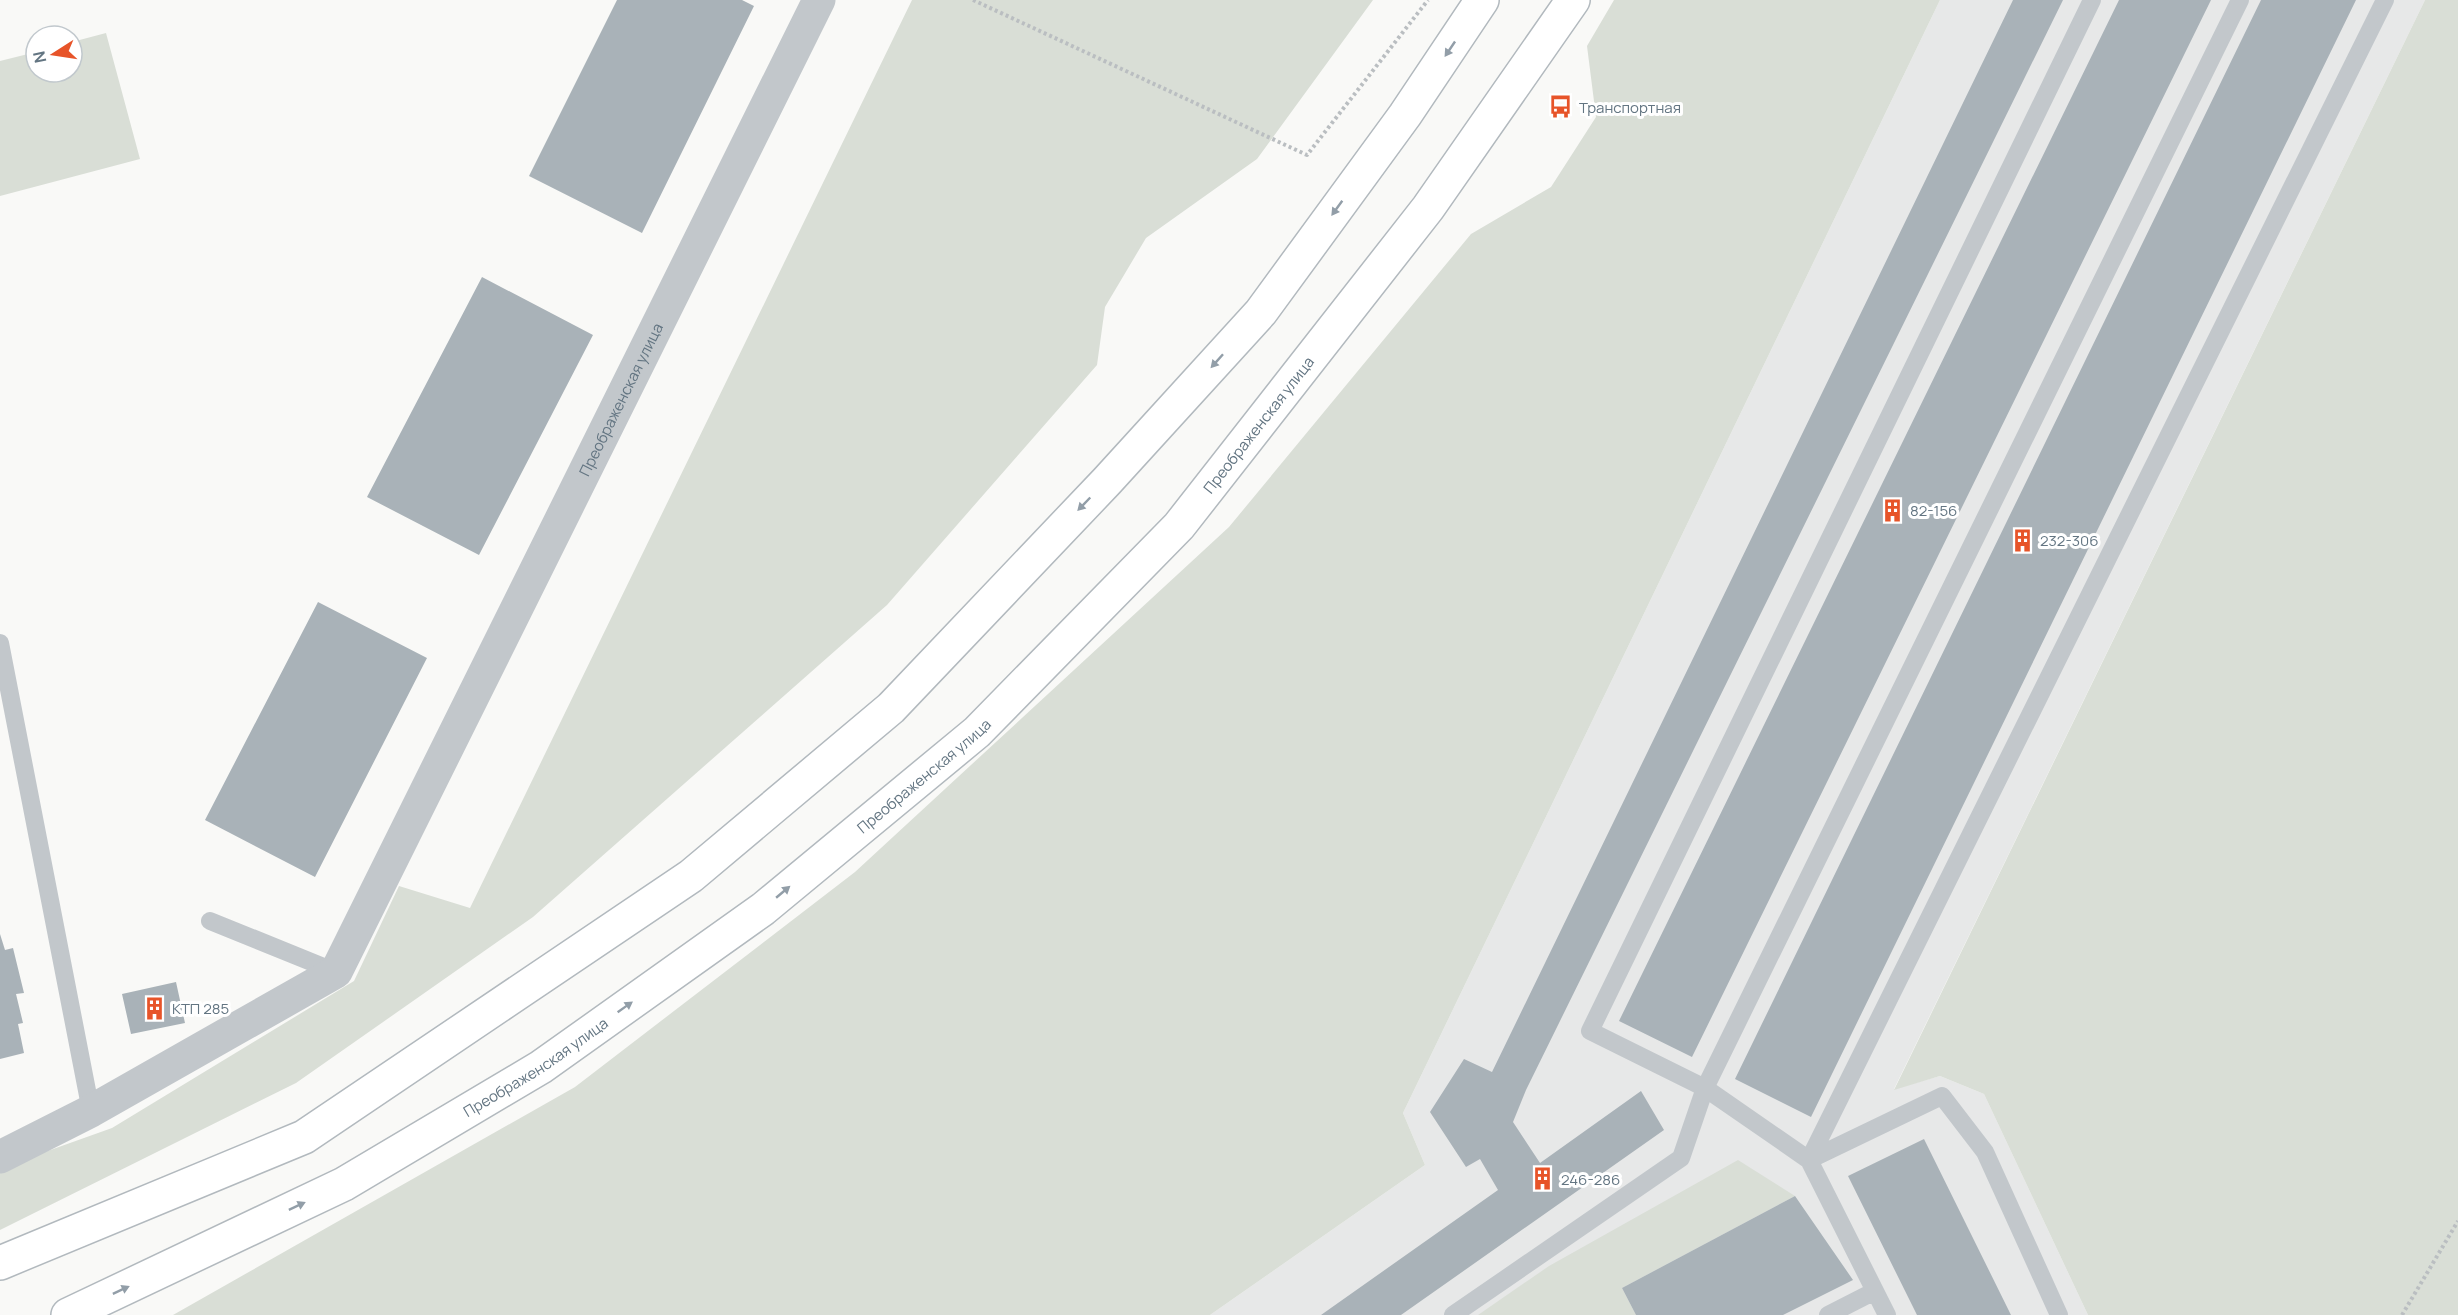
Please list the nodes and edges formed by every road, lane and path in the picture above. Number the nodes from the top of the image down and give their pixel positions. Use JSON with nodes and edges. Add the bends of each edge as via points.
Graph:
{"nodes":[{"id":1,"x":819,"y":0,"type":"edge"},
{"id":2,"x":973,"y":0,"type":"edge"},
{"id":3,"x":1428,"y":0,"type":"edge"},
{"id":4,"x":1482,"y":0,"type":"edge"},
{"id":5,"x":1573,"y":0,"type":"edge"},
{"id":6,"x":2092,"y":0,"type":"edge"},
{"id":7,"x":2240,"y":0,"type":"edge"},
{"id":8,"x":2385,"y":0,"type":"edge"},
{"id":9,"x":0,"y":643,"type":"edge"},
{"id":10,"x":210,"y":921,"type":"dead end"},
{"id":11,"x":336,"y":972,"type":"junction"},
{"id":12,"x":1705,"y":1088,"type":"junction"},
{"id":13,"x":91,"y":1111,"type":"junction"},
{"id":14,"x":0,"y":1156,"type":"edge"},
{"id":15,"x":1809,"y":1160,"type":"junction"},
{"id":16,"x":2458,"y":1221,"type":"edge"},
{"id":17,"x":0,"y":1263,"type":"edge"},
{"id":18,"x":1875,"y":1291,"type":"junction"},
{"id":19,"x":68,"y":1315,"type":"edge"},
{"id":20,"x":1453,"y":1315,"type":"edge"},
{"id":21,"x":1828,"y":1315,"type":"edge"},
{"id":22,"x":1887,"y":1315,"type":"edge"},
{"id":23,"x":2059,"y":1315,"type":"edge"},
{"id":24,"x":2402,"y":1315,"type":"edge"}],
"edges":[{"from":1,"to":11,"type":"street","name":"Преображенская улица"},
{"from":2,"to":3,"type":"path","via":[[1307,155]]},
{"from":4,"to":17,"type":"main road","one_way":true,"via":[[1405,115],[1262,312],[891,708],[691,876],[304,1137]]},
{"from":19,"to":5,"type":"main road","name":"Преображенская улица","one_way":true,"via":[[344,1184],[541,1067],[763,909],[977,732],[1179,526],[1428,208]]},
{"from":6,"to":12,"type":"lane","via":[[1590,1031]]},
{"from":7,"to":12,"type":"lane"},
{"from":8,"to":15,"type":"lane"},
{"from":9,"to":13,"type":"lane"},
{"from":10,"to":11,"type":"lane"},
{"from":11,"to":13,"type":"street"},
{"from":12,"to":15,"type":"lane"},
{"from":12,"to":20,"type":"lane","via":[[1681,1158]]},
{"from":13,"to":14,"type":"street"},
{"from":15,"to":18,"type":"lane"},
{"from":15,"to":23,"type":"lane","via":[[1942,1096],[1985,1152]]},
{"from":16,"to":24,"type":"path"},
{"from":18,"to":21,"type":"lane"},
{"from":18,"to":22,"type":"lane"}]}
